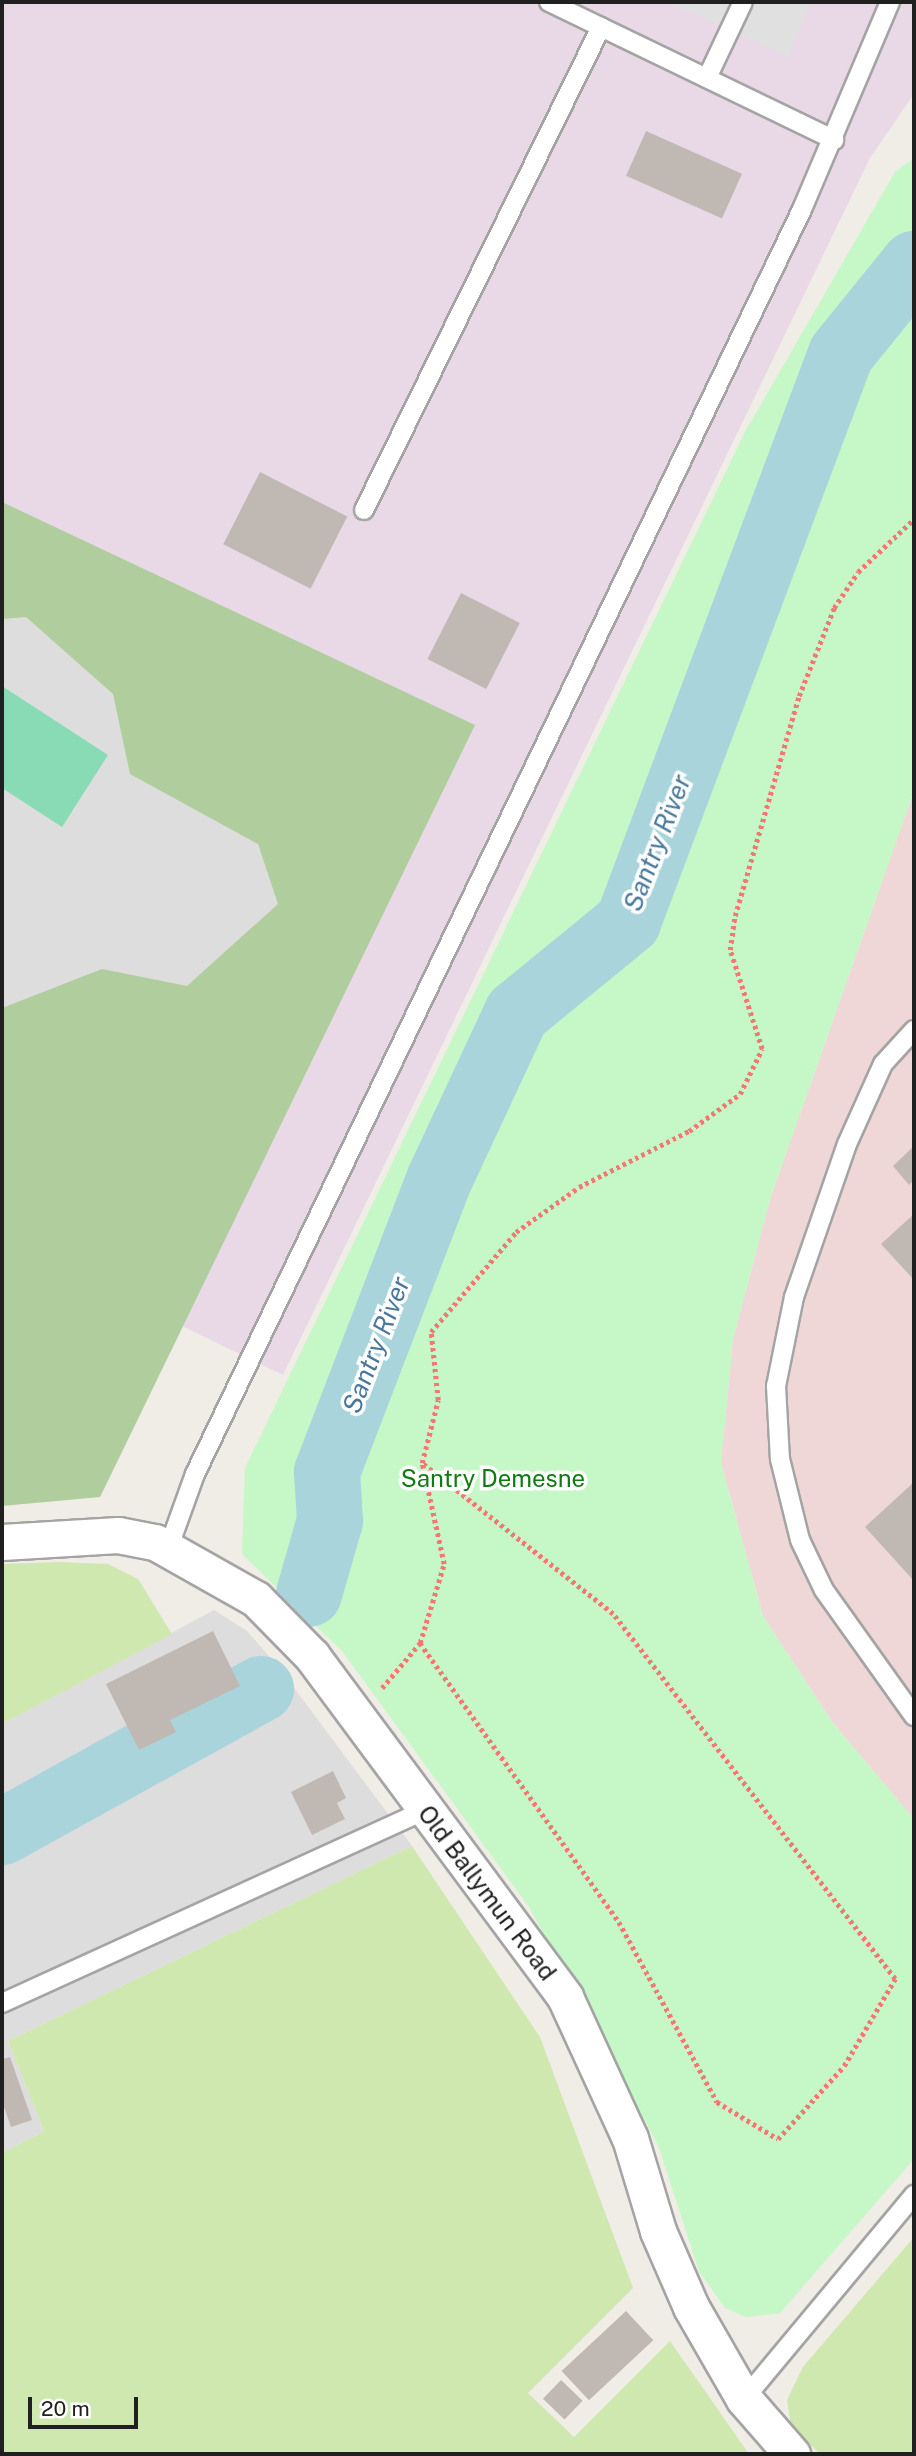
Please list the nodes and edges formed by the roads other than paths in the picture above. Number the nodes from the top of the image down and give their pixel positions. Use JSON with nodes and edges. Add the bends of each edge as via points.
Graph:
{"nodes":[{"id":1,"x":549,"y":2,"type":"edge"},
{"id":2,"x":743,"y":2,"type":"edge"},
{"id":3,"x":890,"y":2,"type":"edge"},
{"id":4,"x":601,"y":27,"type":"junction"},
{"id":5,"x":707,"y":78,"type":"junction"},
{"id":6,"x":834,"y":140,"type":"junction"},
{"id":7,"x":364,"y":510,"type":"dead end"},
{"id":8,"x":914,"y":1030,"type":"edge"},
{"id":9,"x":2,"y":1542,"type":"edge"},
{"id":10,"x":169,"y":1549,"type":"junction"},
{"id":11,"x":914,"y":1716,"type":"edge"},
{"id":12,"x":426,"y":1810,"type":"junction"},
{"id":13,"x":2,"y":2003,"type":"edge"},
{"id":14,"x":914,"y":2195,"type":"edge"},
{"id":15,"x":744,"y":2399,"type":"junction"},
{"id":16,"x":792,"y":2454,"type":"edge"}],
"edges":[{"from":1,"to":4,"type":"lane"},
{"from":2,"to":5,"type":"lane"},
{"from":3,"to":6,"type":"lane"},
{"from":4,"to":5,"type":"lane"},
{"from":4,"to":7,"type":"lane"},
{"from":5,"to":6,"type":"lane"},
{"from":6,"to":10,"type":"lane","via":[[195,1474]]},
{"from":8,"to":11,"type":"lane","via":[[883,1064],[847,1144],[794,1297],[776,1386],[780,1459],[800,1540],[824,1590]]},
{"from":9,"to":10,"type":"street","name":"Old Ballymun Road","via":[[118,1535]]},
{"from":10,"to":12,"type":"street","name":"Old Ballymun Road","via":[[273,1614],[312,1656]]},
{"from":12,"to":13,"type":"lane"},
{"from":12,"to":15,"type":"street","name":"Old Ballymun Road","via":[[565,1997],[587,2037],[630,2138],[658,2231]]},
{"from":14,"to":15,"type":"lane"},
{"from":15,"to":16,"type":"street","name":"Old Ballymun Road"}]}
